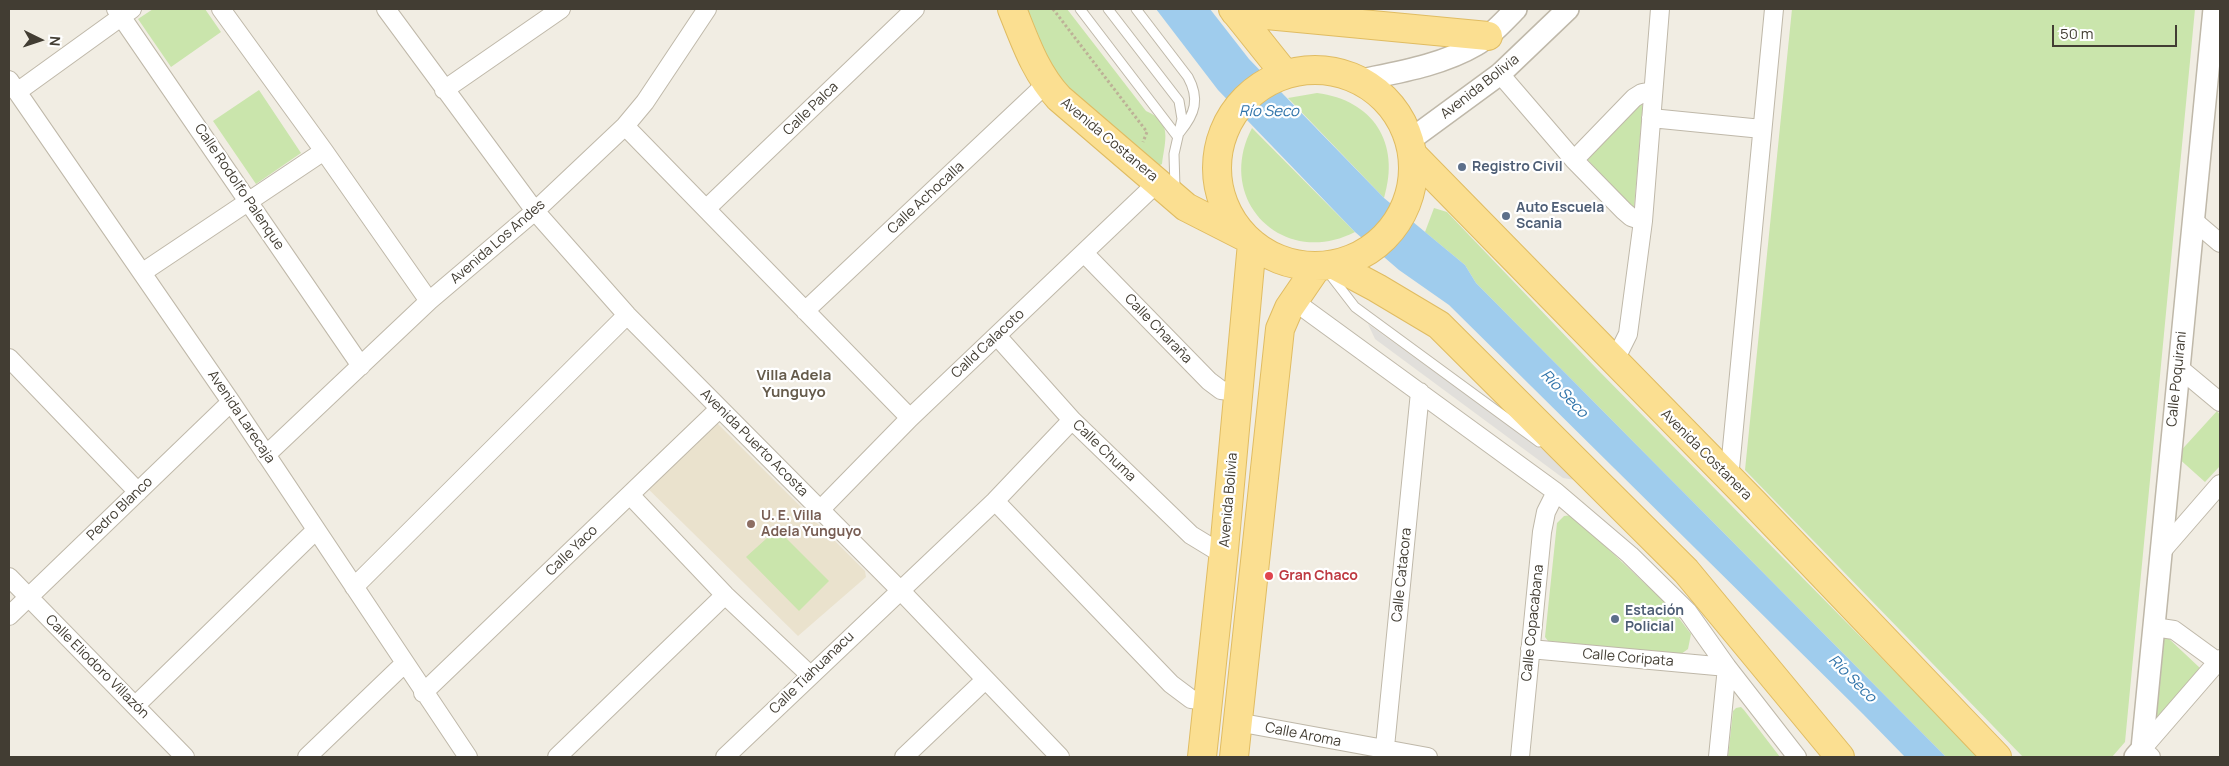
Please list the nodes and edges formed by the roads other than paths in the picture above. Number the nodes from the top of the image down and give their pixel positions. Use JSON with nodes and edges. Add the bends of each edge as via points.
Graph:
{"nodes":[{"id":1,"x":221,"y":9,"type":"edge"},
{"id":2,"x":386,"y":9,"type":"edge"},
{"id":3,"x":561,"y":9,"type":"edge"},
{"id":4,"x":707,"y":9,"type":"edge"},
{"id":5,"x":915,"y":9,"type":"edge"},
{"id":6,"x":1012,"y":9,"type":"edge"},
{"id":7,"x":1080,"y":9,"type":"edge"},
{"id":8,"x":1108,"y":9,"type":"edge"},
{"id":9,"x":1136,"y":9,"type":"edge"},
{"id":10,"x":1516,"y":9,"type":"edge"},
{"id":11,"x":1568,"y":9,"type":"edge"},
{"id":12,"x":1660,"y":9,"type":"edge"},
{"id":13,"x":1774,"y":9,"type":"edge"},
{"id":14,"x":2214,"y":9,"type":"edge"},
{"id":15,"x":1234,"y":10,"type":"edge"},
{"id":16,"x":123,"y":11,"type":"edge"},
{"id":17,"x":1488,"y":36,"type":"junction"},
{"id":18,"x":2214,"y":66,"type":"edge"},
{"id":19,"x":1500,"y":74,"type":"junction"},
{"id":20,"x":1277,"y":77,"type":"junction"},
{"id":21,"x":1361,"y":80,"type":"junction"},
{"id":22,"x":1046,"y":84,"type":"junction"},
{"id":23,"x":13,"y":86,"type":"edge"},
{"id":24,"x":444,"y":90,"type":"junction"},
{"id":25,"x":1652,"y":91,"type":"junction"},
{"id":26,"x":1651,"y":118,"type":"junction"},
{"id":27,"x":625,"y":126,"type":"junction"},
{"id":28,"x":1762,"y":129,"type":"junction"},
{"id":29,"x":1177,"y":136,"type":"junction"},
{"id":30,"x":324,"y":151,"type":"junction"},
{"id":31,"x":1412,"y":156,"type":"junction"},
{"id":32,"x":1574,"y":160,"type":"junction"},
{"id":33,"x":1167,"y":190,"type":"junction"},
{"id":34,"x":248,"y":201,"type":"junction"},
{"id":35,"x":706,"y":208,"type":"junction"},
{"id":36,"x":535,"y":211,"type":"junction"},
{"id":37,"x":2193,"y":220,"type":"junction"},
{"id":38,"x":1643,"y":221,"type":"junction"},
{"id":39,"x":1248,"y":240,"type":"junction"},
{"id":40,"x":2220,"y":243,"type":"edge"},
{"id":41,"x":1084,"y":253,"type":"junction"},
{"id":42,"x":1331,"y":265,"type":"junction"},
{"id":43,"x":142,"y":272,"type":"junction"},
{"id":44,"x":429,"y":301,"type":"junction"},
{"id":45,"x":1294,"y":301,"type":"junction"},
{"id":46,"x":806,"y":311,"type":"junction"},
{"id":47,"x":627,"y":315,"type":"junction"},
{"id":48,"x":997,"y":336,"type":"junction"},
{"id":49,"x":9,"y":358,"type":"edge"},
{"id":50,"x":1614,"y":362,"type":"junction"},
{"id":51,"x":361,"y":366,"type":"junction"},
{"id":52,"x":2178,"y":368,"type":"junction"},
{"id":53,"x":1238,"y":392,"type":"junction"},
{"id":54,"x":1420,"y":392,"type":"junction"},
{"id":55,"x":231,"y":402,"type":"junction"},
{"id":56,"x":2220,"y":402,"type":"edge"},
{"id":57,"x":719,"y":408,"type":"junction"},
{"id":58,"x":910,"y":418,"type":"junction"},
{"id":59,"x":1072,"y":420,"type":"junction"},
{"id":60,"x":266,"y":455,"type":"junction"},
{"id":61,"x":1729,"y":479,"type":"junction"},
{"id":62,"x":2220,"y":484,"type":"edge"},
{"id":63,"x":138,"y":492,"type":"junction"},
{"id":64,"x":1556,"y":492,"type":"junction"},
{"id":65,"x":630,"y":495,"type":"junction"},
{"id":66,"x":995,"y":501,"type":"junction"},
{"id":67,"x":820,"y":510,"type":"junction"},
{"id":68,"x":315,"y":531,"type":"junction"},
{"id":69,"x":1224,"y":550,"type":"junction"},
{"id":70,"x":2161,"y":552,"type":"junction"},
{"id":71,"x":9,"y":578,"type":"edge"},
{"id":72,"x":354,"y":586,"type":"junction"},
{"id":73,"x":900,"y":590,"type":"junction"},
{"id":74,"x":725,"y":595,"type":"junction"},
{"id":75,"x":28,"y":597,"type":"junction"},
{"id":76,"x":9,"y":616,"type":"edge"},
{"id":77,"x":2154,"y":627,"type":"junction"},
{"id":78,"x":1530,"y":649,"type":"junction"},
{"id":79,"x":2219,"y":660,"type":"edge"},
{"id":80,"x":406,"y":664,"type":"junction"},
{"id":81,"x":1727,"y":667,"type":"junction"},
{"id":82,"x":810,"y":675,"type":"junction"},
{"id":83,"x":985,"y":680,"type":"junction"},
{"id":84,"x":423,"y":693,"type":"junction"},
{"id":85,"x":1208,"y":701,"type":"junction"},
{"id":86,"x":136,"y":705,"type":"junction"},
{"id":87,"x":1237,"y":722,"type":"junction"},
{"id":88,"x":1384,"y":754,"type":"edge"},
{"id":89,"x":2143,"y":755,"type":"edge"},
{"id":90,"x":185,"y":757,"type":"edge"},
{"id":91,"x":307,"y":757,"type":"edge"},
{"id":92,"x":468,"y":757,"type":"edge"},
{"id":93,"x":557,"y":757,"type":"edge"},
{"id":94,"x":725,"y":757,"type":"edge"},
{"id":95,"x":904,"y":757,"type":"edge"},
{"id":96,"x":1060,"y":757,"type":"edge"},
{"id":97,"x":1202,"y":757,"type":"edge"},
{"id":98,"x":1234,"y":757,"type":"edge"},
{"id":99,"x":1428,"y":757,"type":"edge"},
{"id":100,"x":1520,"y":757,"type":"edge"},
{"id":101,"x":1718,"y":757,"type":"edge"},
{"id":102,"x":1797,"y":757,"type":"edge"},
{"id":103,"x":1840,"y":757,"type":"edge"},
{"id":104,"x":1998,"y":757,"type":"edge"}],
"edges":[{"from":1,"to":30,"type":"street"},
{"from":2,"to":24,"type":"street","name":"Avenida Puerto Acosta"},
{"from":3,"to":24,"type":"street"},
{"from":4,"to":27,"type":"street","name":"Avenida Los Andes","via":[[645,102]]},
{"from":5,"to":35,"type":"street","name":"Calle Palca"},
{"from":6,"to":22,"type":"main road","name":"Avenida Costanera","via":[[1036,69]]},
{"from":7,"to":29,"type":"lane"},
{"from":8,"to":29,"type":"lane","via":[[1179,102],[1182,119]]},
{"from":9,"to":29,"type":"lane","via":[[1193,86],[1195,110]]},
{"from":10,"to":17,"type":"street"},
{"from":11,"to":19,"type":"street","name":"Avenida Bolivia"},
{"from":12,"to":25,"type":"street"},
{"from":13,"to":28,"type":"street"},
{"from":14,"to":18,"type":"street","name":"Calle Poquirani"},
{"from":15,"to":17,"type":"main road"},
{"from":15,"to":20,"type":"main road"},
{"from":16,"to":23,"type":"street"},
{"from":16,"to":34,"type":"street","name":"Calle Rodolfo Palenque"},
{"from":17,"to":21,"type":"street","via":[[1452,57]]},
{"from":18,"to":37,"type":"street","name":"Calle Poquirani"},
{"from":19,"to":31,"type":"street","name":"Avenida Bolivia"},
{"from":19,"to":32,"type":"street"},
{"from":20,"to":21,"type":"main road","name":"Avenida Costanera","via":[[1316,69],[1347,74]]},
{"from":20,"to":39,"type":"main road","via":[[1243,100],[1225,128],[1217,160],[1217,176],[1226,208]]},
{"from":21,"to":31,"type":"main road","name":"Avenida Costanera","via":[[1386,99],[1400,118]]},
{"from":22,"to":33,"type":"main road","name":"Avenida Costanera"},
{"from":22,"to":46,"type":"street","name":"Calle Achocalla"},
{"from":23,"to":43,"type":"street","name":"Avenida Larecaja"},
{"from":24,"to":36,"type":"street","name":"Avenida Puerto Acosta"},
{"from":25,"to":26,"type":"street"},
{"from":25,"to":32,"type":"street","via":[[1634,98]]},
{"from":26,"to":28,"type":"street"},
{"from":26,"to":38,"type":"street"},
{"from":27,"to":35,"type":"street"},
{"from":27,"to":36,"type":"street","name":"Avenida Los Andes"},
{"from":28,"to":61,"type":"street"},
{"from":29,"to":33,"type":"lane"},
{"from":30,"to":34,"type":"street"},
{"from":30,"to":44,"type":"street"},
{"from":31,"to":42,"type":"main road","via":[[1412,188],[1399,219],[1378,244]]},
{"from":31,"to":50,"type":"main road","name":"Avenida Costanera"},
{"from":32,"to":38,"type":"street","via":[[1624,211]]},
{"from":33,"to":39,"type":"main road","name":"Avenida Costanera","via":[[1186,207]]},
{"from":33,"to":41,"type":"street","name":"Calld Calacoto"},
{"from":34,"to":43,"type":"street"},
{"from":34,"to":51,"type":"street","name":"Calle Rodolfo Palenque"},
{"from":35,"to":46,"type":"street"},
{"from":36,"to":44,"type":"street","name":"Avenida Los Andes"},
{"from":36,"to":47,"type":"street","name":"Avenida Puerto Acosta"},
{"from":37,"to":40,"type":"street"},
{"from":37,"to":52,"type":"street","name":"Calle Poquirani"},
{"from":38,"to":50,"type":"street","via":[[1628,334]]},
{"from":39,"to":42,"type":"main road","name":"Avenida Costanera","via":[[1270,256],[1285,262]]},
{"from":39,"to":53,"type":"main road","name":"Avenida Bolivia"},
{"from":41,"to":48,"type":"street","name":"Calld Calacoto"},
{"from":41,"to":53,"type":"street","name":"Calle Charaña","via":[[1209,381],[1221,390]]},
{"from":42,"to":45,"type":"main road"},
{"from":42,"to":103,"type":"main road","via":[[1378,288],[1439,325],[1686,571]]},
{"from":43,"to":55,"type":"street","name":"Avenida Larecaja"},
{"from":44,"to":51,"type":"street","name":"Avenida Los Andes"},
{"from":45,"to":54,"type":"street"},
{"from":45,"to":87,"type":"main road","via":[[1282,321],[1277,346]]},
{"from":46,"to":58,"type":"street"},
{"from":47,"to":57,"type":"street","name":"Avenida Puerto Acosta"},
{"from":47,"to":72,"type":"street"},
{"from":48,"to":58,"type":"street","name":"Calld Calacoto"},
{"from":48,"to":59,"type":"street","name":"Calle Chuma"},
{"from":49,"to":63,"type":"street"},
{"from":50,"to":61,"type":"main road","name":"Avenida Costanera"},
{"from":51,"to":60,"type":"street","name":"Avenida Los Andes"},
{"from":52,"to":56,"type":"street"},
{"from":52,"to":70,"type":"street","name":"Calle Poquirani"},
{"from":53,"to":69,"type":"main road","name":"Avenida Bolivia"},
{"from":54,"to":64,"type":"street"},
{"from":54,"to":88,"type":"street","name":"Calle Catacora"},
{"from":55,"to":60,"type":"street","name":"Avenida Larecaja"},
{"from":55,"to":63,"type":"street","name":"Pedro Blanco"},
{"from":57,"to":65,"type":"street","name":"Calle Yaco"},
{"from":57,"to":67,"type":"street","name":"Avenida Puerto Acosta"},
{"from":58,"to":67,"type":"street","name":"Calld Calacoto"},
{"from":59,"to":66,"type":"street","name":"Calle Tiahuanacu"},
{"from":59,"to":69,"type":"street","name":"Calle Chuma","via":[[1191,535],[1214,549]]},
{"from":60,"to":68,"type":"street","name":"Avenida Larecaja"},
{"from":61,"to":104,"type":"main road","name":"Avenida Costanera"},
{"from":62,"to":70,"type":"street"},
{"from":63,"to":75,"type":"street","name":"Pedro Blanco"},
{"from":64,"to":78,"type":"street","name":"Calle Copacabana","via":[[1546,512],[1542,532]]},
{"from":64,"to":81,"type":"street","via":[[1630,555],[1688,612]]},
{"from":65,"to":74,"type":"street"},
{"from":65,"to":84,"type":"street","name":"Calle Yaco"},
{"from":66,"to":73,"type":"street","name":"Calle Tiahuanacu"},
{"from":66,"to":85,"type":"street","via":[[1171,684],[1191,699]]},
{"from":67,"to":73,"type":"street","name":"Avenida Puerto Acosta"},
{"from":68,"to":72,"type":"street","name":"Avenida Larecaja"},
{"from":68,"to":86,"type":"street"},
{"from":69,"to":85,"type":"main road","name":"Avenida Bolivia"},
{"from":70,"to":77,"type":"street","name":"Calle Poquirani"},
{"from":71,"to":75,"type":"street","name":"Calle Eliodoro Villazón"},
{"from":72,"to":80,"type":"street","name":"Avenida Larecaja"},
{"from":73,"to":82,"type":"street","name":"Calle Tiahuanacu"},
{"from":73,"to":83,"type":"street","name":"Avenida Puerto Acosta"},
{"from":74,"to":82,"type":"street"},
{"from":74,"to":93,"type":"street"},
{"from":75,"to":76,"type":"street","name":"Pedro Blanco"},
{"from":75,"to":86,"type":"street","name":"Calle Eliodoro Villazón"},
{"from":77,"to":79,"type":"street","via":[[2174,630]]},
{"from":77,"to":89,"type":"street","name":"Calle Poquirani"},
{"from":78,"to":81,"type":"street","name":"Calle Coripata"},
{"from":78,"to":100,"type":"street","name":"Calle Copacabana"},
{"from":79,"to":89,"type":"street"},
{"from":80,"to":84,"type":"street","name":"Avenida Larecaja"},
{"from":80,"to":91,"type":"street"},
{"from":81,"to":101,"type":"street"},
{"from":81,"to":102,"type":"street"},
{"from":82,"to":94,"type":"street","name":"Calle Tiahuanacu"},
{"from":83,"to":95,"type":"street"},
{"from":83,"to":96,"type":"street","name":"Avenida Puerto Acosta"},
{"from":84,"to":92,"type":"street","name":"Avenida Larecaja"},
{"from":85,"to":97,"type":"main road","name":"Avenida Bolivia"},
{"from":86,"to":90,"type":"street","name":"Calle Eliodoro Villazón"},
{"from":87,"to":88,"type":"street","name":"Calle Aroma"},
{"from":87,"to":98,"type":"main road"},
{"from":88,"to":99,"type":"street","name":"Calle Aroma"}]}
